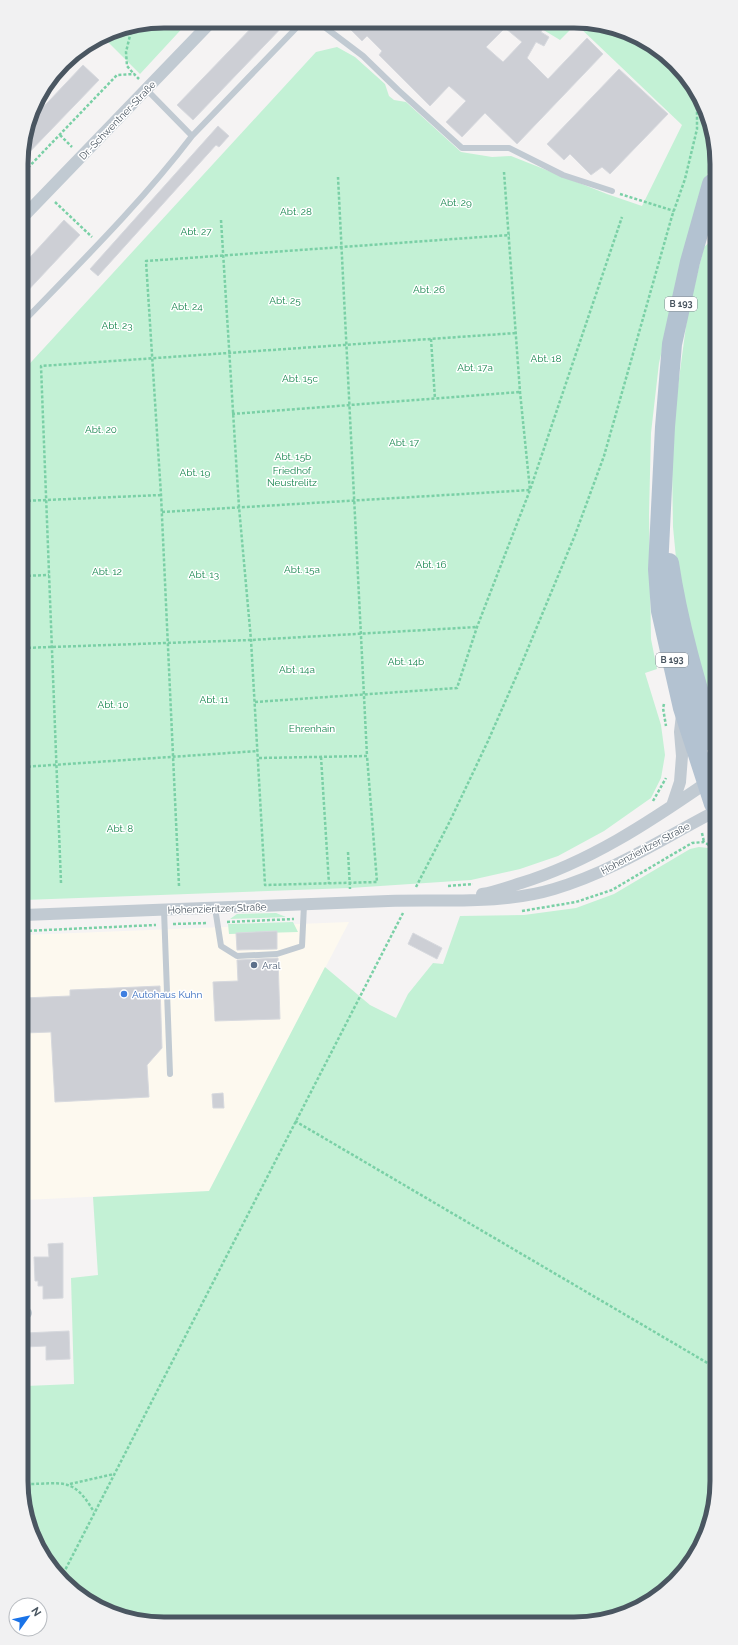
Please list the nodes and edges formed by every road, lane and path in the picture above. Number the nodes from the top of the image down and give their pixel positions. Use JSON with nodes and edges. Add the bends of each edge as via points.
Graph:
{"nodes":[{"id":1,"x":205,"y":28,"type":"edge"},
{"id":2,"x":296,"y":28,"type":"edge"},
{"id":3,"x":326,"y":28,"type":"edge"},
{"id":4,"x":131,"y":33,"type":"edge"},
{"id":5,"x":134,"y":74,"type":"junction"},
{"id":6,"x":140,"y":79,"type":"dead end"},
{"id":7,"x":147,"y":90,"type":"junction"},
{"id":8,"x":697,"y":106,"type":"edge"},
{"id":9,"x":60,"y":135,"type":"junction"},
{"id":10,"x":192,"y":136,"type":"junction"},
{"id":11,"x":82,"y":156,"type":"junction"},
{"id":12,"x":28,"y":168,"type":"edge"},
{"id":13,"x":504,"y":172,"type":"dead end"},
{"id":14,"x":338,"y":177,"type":"dead end"},
{"id":15,"x":612,"y":191,"type":"joint"},
{"id":16,"x":710,"y":191,"type":"edge"},
{"id":17,"x":46,"y":193,"type":"junction"},
{"id":18,"x":28,"y":212,"type":"edge"},
{"id":19,"x":674,"y":212,"type":"junction"},
{"id":20,"x":622,"y":217,"type":"dead end"},
{"id":21,"x":221,"y":220,"type":"dead end"},
{"id":22,"x":510,"y":235,"type":"junction"},
{"id":23,"x":98,"y":243,"type":"junction"},
{"id":24,"x":341,"y":247,"type":"junction"},
{"id":25,"x":223,"y":256,"type":"junction"},
{"id":26,"x":28,"y":317,"type":"edge"},
{"id":27,"x":516,"y":333,"type":"junction"},
{"id":28,"x":431,"y":339,"type":"junction"},
{"id":29,"x":346,"y":345,"type":"junction"},
{"id":30,"x":228,"y":353,"type":"junction"},
{"id":31,"x":152,"y":358,"type":"junction"},
{"id":32,"x":520,"y":392,"type":"junction"},
{"id":33,"x":435,"y":399,"type":"junction"},
{"id":34,"x":349,"y":405,"type":"junction"},
{"id":35,"x":232,"y":414,"type":"junction"},
{"id":36,"x":530,"y":490,"type":"junction"},
{"id":37,"x":161,"y":495,"type":"junction"},
{"id":38,"x":46,"y":500,"type":"junction"},
{"id":39,"x":354,"y":500,"type":"junction"},
{"id":40,"x":28,"y":501,"type":"edge"},
{"id":41,"x":239,"y":507,"type":"junction"},
{"id":42,"x":662,"y":510,"type":"junction"},
{"id":43,"x":162,"y":512,"type":"junction"},
{"id":44,"x":49,"y":575,"type":"junction"},
{"id":45,"x":28,"y":576,"type":"edge"},
{"id":46,"x":477,"y":627,"type":"junction"},
{"id":47,"x":361,"y":634,"type":"junction"},
{"id":48,"x":252,"y":640,"type":"junction"},
{"id":49,"x":168,"y":643,"type":"junction"},
{"id":50,"x":52,"y":647,"type":"junction"},
{"id":51,"x":28,"y":648,"type":"edge"},
{"id":52,"x":364,"y":694,"type":"junction"},
{"id":53,"x":255,"y":702,"type":"junction"},
{"id":54,"x":683,"y":708,"type":"junction"},
{"id":55,"x":710,"y":730,"type":"edge"},
{"id":56,"x":258,"y":751,"type":"junction"},
{"id":57,"x":321,"y":756,"type":"junction"},
{"id":58,"x":367,"y":756,"type":"junction"},
{"id":59,"x":173,"y":757,"type":"junction"},
{"id":60,"x":259,"y":758,"type":"junction"},
{"id":61,"x":56,"y":764,"type":"junction"},
{"id":62,"x":28,"y":766,"type":"edge"},
{"id":63,"x":667,"y":777,"type":"dead end"},
{"id":64,"x":710,"y":781,"type":"edge"},
{"id":65,"x":649,"y":805,"type":"dead end"},
{"id":66,"x":672,"y":806,"type":"junction"},
{"id":67,"x":710,"y":814,"type":"edge"},
{"id":68,"x":348,"y":852,"type":"dead end"},
{"id":69,"x":61,"y":883,"type":"dead end"},
{"id":70,"x":350,"y":883,"type":"junction"},
{"id":71,"x":328,"y":884,"type":"junction"},
{"id":72,"x":475,"y":884,"type":"dead end"},
{"id":73,"x":179,"y":886,"type":"dead end"},
{"id":74,"x":446,"y":886,"type":"dead end"},
{"id":75,"x":408,"y":887,"type":"dead end"},
{"id":76,"x":416,"y":887,"type":"junction"},
{"id":77,"x":424,"y":887,"type":"dead end"},
{"id":78,"x":357,"y":889,"type":"dead end"},
{"id":79,"x":409,"y":900,"type":"junction"},
{"id":80,"x":304,"y":905,"type":"junction"},
{"id":81,"x":214,"y":908,"type":"junction"},
{"id":82,"x":164,"y":910,"type":"junction"},
{"id":83,"x":28,"y":916,"type":"edge"},
{"id":84,"x":170,"y":1074,"type":"dead end"},
{"id":85,"x":295,"y":1121,"type":"junction"},
{"id":86,"x":710,"y":1364,"type":"edge"},
{"id":87,"x":114,"y":1474,"type":"junction"},
{"id":88,"x":28,"y":1484,"type":"edge"},
{"id":89,"x":69,"y":1484,"type":"junction"},
{"id":90,"x":94,"y":1512,"type":"junction"},
{"id":91,"x":64,"y":1573,"type":"edge"}],
"edges":[{"from":1,"to":7,"type":"street","name":"Dr.-Schwentner-Straße"},
{"from":2,"to":10,"type":"lane"},
{"from":3,"to":15,"type":"lane","via":[[363,56],[462,148],[509,148],[562,175]]},
{"from":4,"to":5,"type":"path","via":[[126,52],[127,66]]},
{"from":5,"to":6,"type":"path"},
{"from":5,"to":9,"type":"path","via":[[117,75]]},
{"from":7,"to":10,"type":"lane"},
{"from":7,"to":11,"type":"street","name":"Dr.-Schwentner-Straße"},
{"from":8,"to":19,"type":"path","via":[[697,129]]},
{"from":9,"to":11,"type":"path"},
{"from":9,"to":12,"type":"path"},
{"from":10,"to":23,"type":"lane"},
{"from":11,"to":17,"type":"street","name":"Dr.-Schwentner-Straße"},
{"from":13,"to":22,"type":"path"},
{"from":14,"to":24,"type":"path"},
{"from":15,"to":19,"type":"path"},
{"from":16,"to":42,"type":"main road","number":"B 193","via":[[690,262],[672,344]]},
{"from":17,"to":18,"type":"street","name":"Dr.-Schwentner-Straße"},
{"from":17,"to":23,"type":"path"},
{"from":19,"to":76,"type":"path","via":[[604,456],[575,536],[488,741]]},
{"from":20,"to":36,"type":"path"},
{"from":21,"to":25,"type":"path"},
{"from":22,"to":24,"type":"path"},
{"from":22,"to":27,"type":"path"},
{"from":23,"to":26,"type":"lane"},
{"from":24,"to":25,"type":"path"},
{"from":24,"to":29,"type":"path"},
{"from":25,"to":30,"type":"path"},
{"from":25,"to":31,"type":"path","via":[[146,261]]},
{"from":27,"to":28,"type":"path"},
{"from":27,"to":32,"type":"path"},
{"from":28,"to":29,"type":"path"},
{"from":28,"to":33,"type":"path"},
{"from":29,"to":30,"type":"path"},
{"from":29,"to":34,"type":"path"},
{"from":30,"to":31,"type":"path"},
{"from":30,"to":35,"type":"path"},
{"from":31,"to":37,"type":"path"},
{"from":31,"to":38,"type":"path","via":[[41,366]]},
{"from":32,"to":33,"type":"path"},
{"from":32,"to":36,"type":"path"},
{"from":33,"to":34,"type":"path"},
{"from":34,"to":35,"type":"path"},
{"from":34,"to":39,"type":"path"},
{"from":35,"to":41,"type":"path"},
{"from":36,"to":39,"type":"path"},
{"from":36,"to":46,"type":"path"},
{"from":37,"to":38,"type":"path"},
{"from":37,"to":43,"type":"path"},
{"from":38,"to":40,"type":"path"},
{"from":38,"to":44,"type":"path"},
{"from":39,"to":41,"type":"path"},
{"from":39,"to":47,"type":"path"},
{"from":41,"to":43,"type":"path"},
{"from":41,"to":48,"type":"path"},
{"from":42,"to":54,"type":"main road","number":"B 193","via":[[658,569],[661,611]]},
{"from":42,"to":55,"type":"main road","number":"B 193","via":[[674,593],[692,674]]},
{"from":43,"to":49,"type":"path"},
{"from":44,"to":45,"type":"path"},
{"from":44,"to":50,"type":"path"},
{"from":46,"to":47,"type":"path"},
{"from":46,"to":52,"type":"path","via":[[457,688]]},
{"from":47,"to":48,"type":"path"},
{"from":47,"to":52,"type":"path"},
{"from":48,"to":49,"type":"path"},
{"from":48,"to":53,"type":"path"},
{"from":49,"to":50,"type":"path"},
{"from":49,"to":59,"type":"path"},
{"from":50,"to":51,"type":"path"},
{"from":50,"to":61,"type":"path"},
{"from":52,"to":53,"type":"path"},
{"from":52,"to":58,"type":"path"},
{"from":53,"to":56,"type":"path"},
{"from":54,"to":64,"type":"main road","number":"B 193"},
{"from":54,"to":66,"type":"street","via":[[680,732],[680,782]]},
{"from":56,"to":59,"type":"path"},
{"from":56,"to":60,"type":"path"},
{"from":57,"to":58,"type":"path"},
{"from":57,"to":60,"type":"path"},
{"from":57,"to":71,"type":"path"},
{"from":58,"to":70,"type":"path","via":[[377,882]]},
{"from":59,"to":61,"type":"path"},
{"from":59,"to":73,"type":"path"},
{"from":60,"to":71,"type":"path","via":[[265,885]]},
{"from":61,"to":62,"type":"path"},
{"from":61,"to":69,"type":"path"},
{"from":63,"to":65,"type":"path","via":[[655,800]]},
{"from":64,"to":66,"type":"street","name":"Hohenzieritzer Straße"},
{"from":66,"to":79,"type":"street","name":"Hohenzieritzer Straße","via":[[632,833],[577,862],[533,879],[487,893]]},
{"from":67,"to":79,"type":"street","name":"Hohenzieritzer Straße","via":[[626,861],[594,876],[553,889],[495,899]]},
{"from":68,"to":70,"type":"path"},
{"from":70,"to":71,"type":"path"},
{"from":70,"to":78,"type":"path","via":[[350,889]]},
{"from":72,"to":74,"type":"path"},
{"from":75,"to":76,"type":"path"},
{"from":76,"to":77,"type":"path"},
{"from":76,"to":79,"type":"path"},
{"from":79,"to":80,"type":"street","name":"Hohenzieritzer Straße"},
{"from":79,"to":85,"type":"path"},
{"from":80,"to":81,"type":"street","name":"Hohenzieritzer Straße"},
{"from":80,"to":81,"type":"lane","via":[[302,946],[277,954],[237,956],[221,946]]},
{"from":81,"to":82,"type":"street","name":"Hohenzieritzer Straße"},
{"from":82,"to":83,"type":"street","name":"Hohenzieritzer Straße"},
{"from":82,"to":84,"type":"lane"},
{"from":85,"to":86,"type":"path"},
{"from":85,"to":87,"type":"path"},
{"from":87,"to":89,"type":"path"},
{"from":87,"to":90,"type":"path"},
{"from":88,"to":89,"type":"path"},
{"from":89,"to":90,"type":"path","via":[[79,1490]]},
{"from":90,"to":91,"type":"path"}]}
